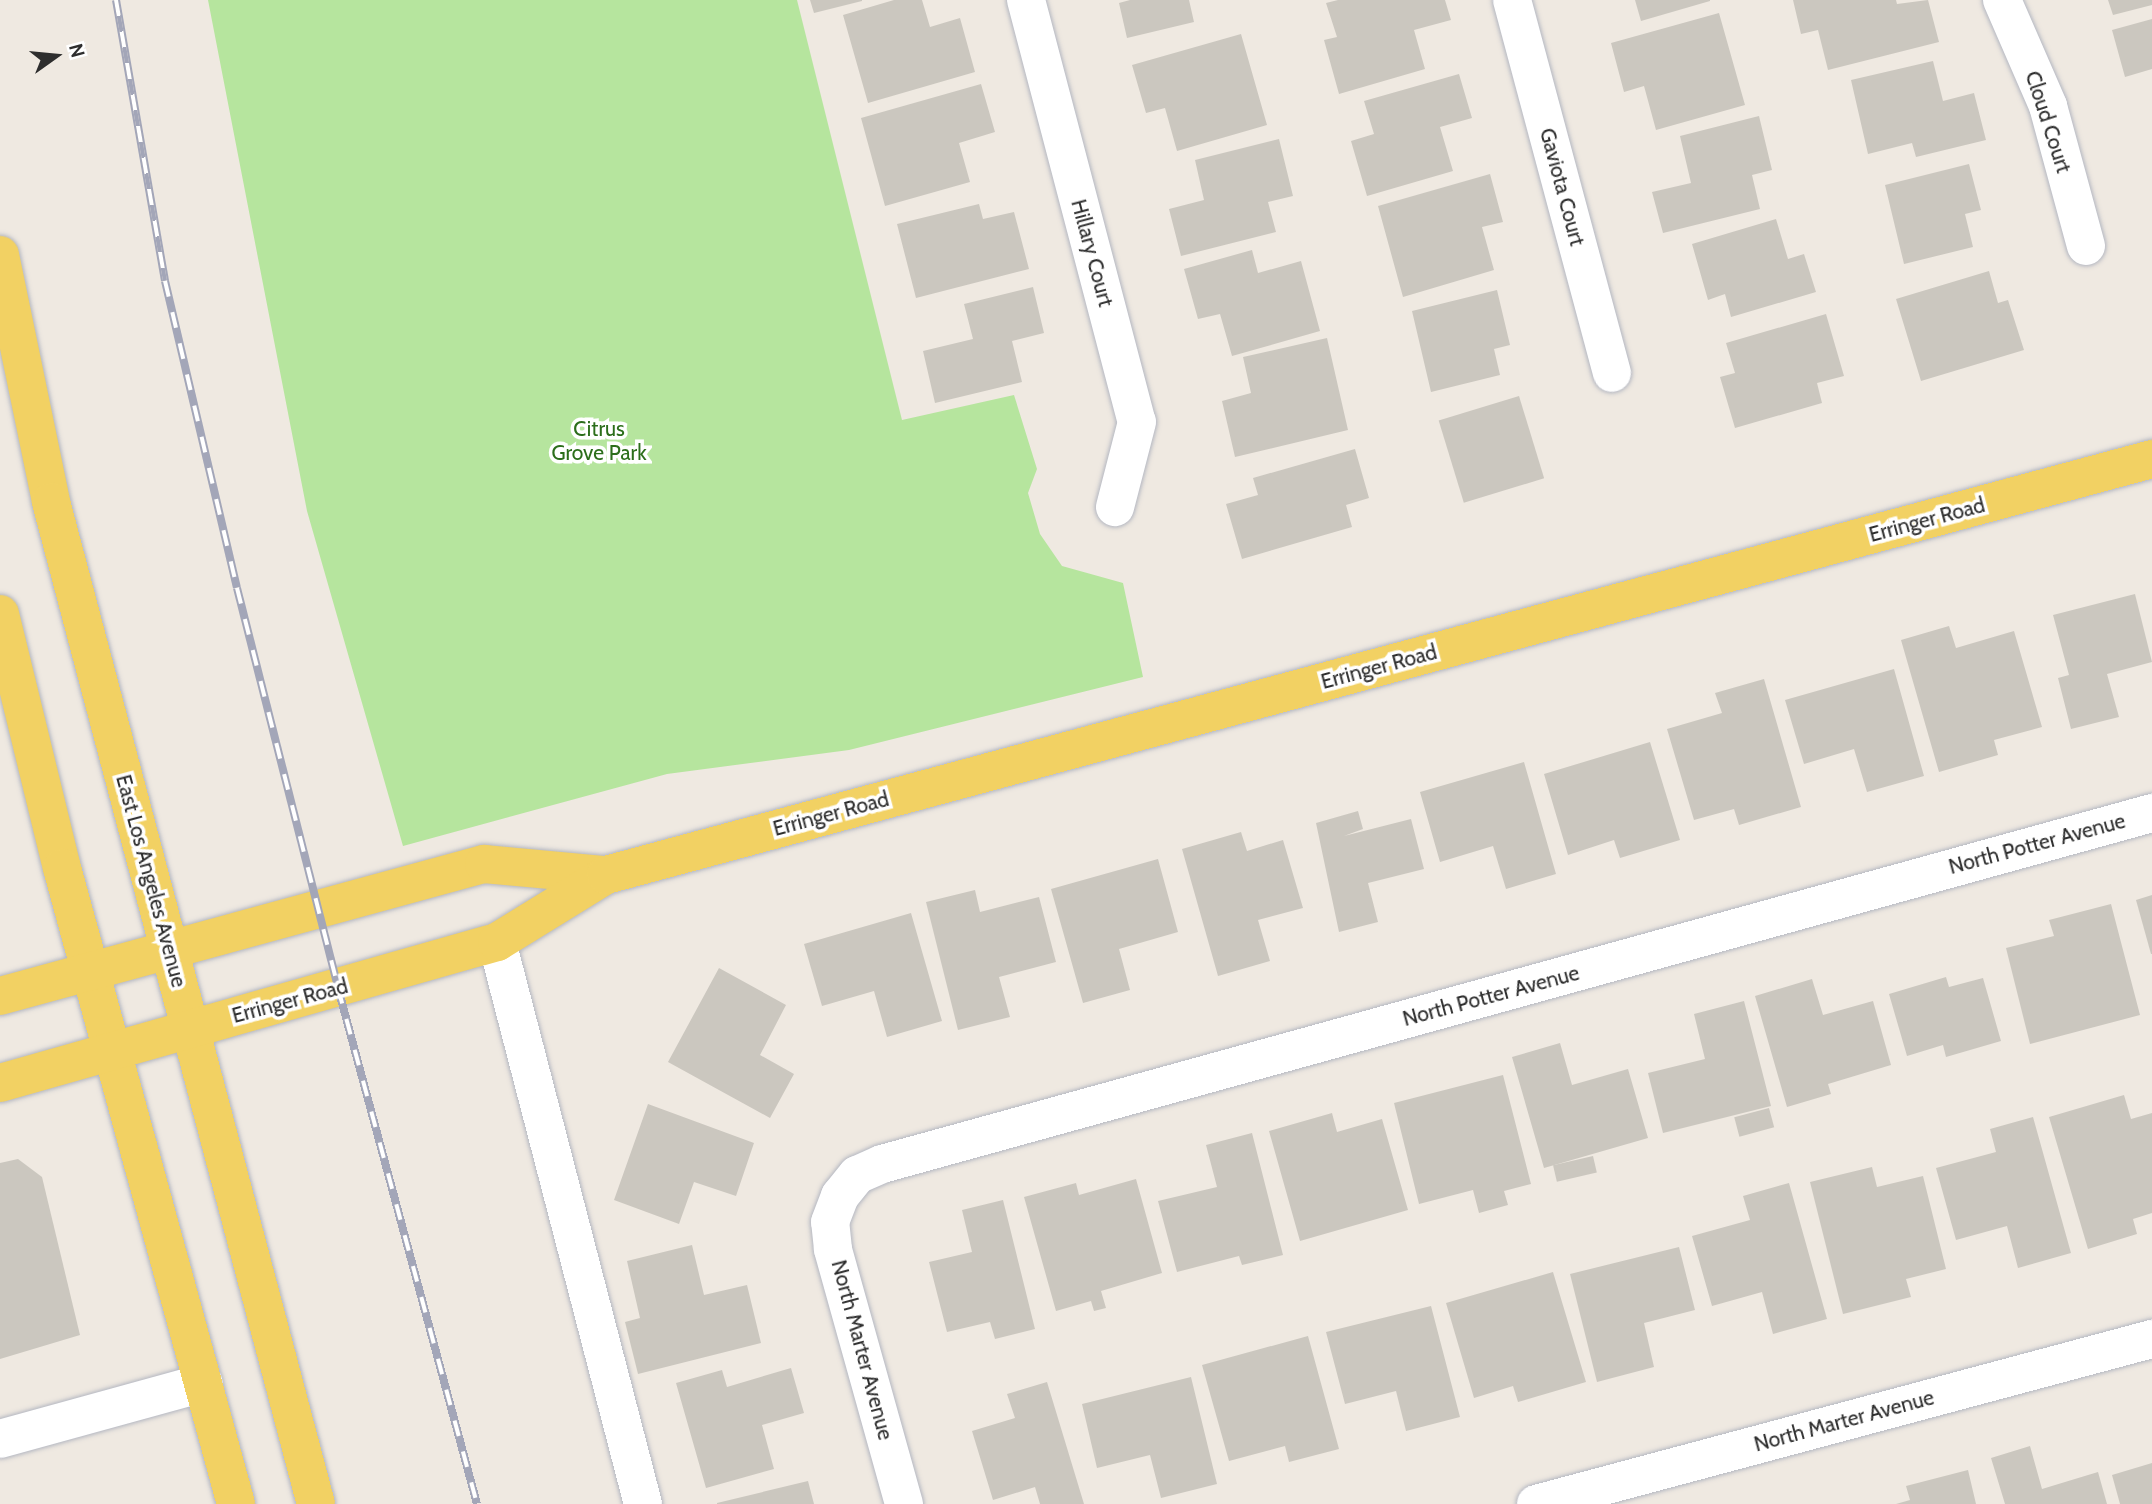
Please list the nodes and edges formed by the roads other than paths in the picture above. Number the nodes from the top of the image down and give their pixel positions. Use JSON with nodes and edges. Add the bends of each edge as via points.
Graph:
{"nodes":[{"id":1,"x":1026,"y":0,"type":"edge"},
{"id":2,"x":1512,"y":0,"type":"edge"},
{"id":3,"x":2003,"y":0,"type":"edge"},
{"id":4,"x":2086,"y":246,"type":"dead end"},
{"id":5,"x":0,"y":256,"type":"edge"},
{"id":6,"x":1612,"y":373,"type":"dead end"},
{"id":7,"x":2152,"y":459,"type":"edge"},
{"id":8,"x":1115,"y":507,"type":"dead end"},
{"id":9,"x":0,"y":614,"type":"edge"},
{"id":10,"x":2152,"y":813,"type":"edge"},
{"id":11,"x":606,"y":875,"type":"junction"},
{"id":12,"x":497,"y":942,"type":"junction"},
{"id":13,"x":169,"y":949,"type":"junction"},
{"id":14,"x":91,"y":971,"type":"junction"},
{"id":15,"x":0,"y":996,"type":"edge"},
{"id":16,"x":189,"y":1028,"type":"junction"},
{"id":17,"x":112,"y":1050,"type":"junction"},
{"id":18,"x":0,"y":1083,"type":"edge"},
{"id":19,"x":840,"y":1196,"type":"joint"},
{"id":20,"x":2152,"y":1339,"type":"edge"},
{"id":21,"x":203,"y":1383,"type":"junction"},
{"id":22,"x":0,"y":1439,"type":"edge"},
{"id":23,"x":236,"y":1504,"type":"edge"},
{"id":24,"x":316,"y":1504,"type":"edge"},
{"id":25,"x":643,"y":1504,"type":"edge"},
{"id":26,"x":904,"y":1504,"type":"edge"},
{"id":27,"x":1536,"y":1504,"type":"edge"}],
"edges":[{"from":1,"to":8,"type":"street","name":"Hillary Court","via":[[1137,422]]},
{"from":2,"to":6,"type":"street","name":"Gaviota Court"},
{"from":3,"to":4,"type":"street","name":"Cloud Court","via":[[2048,106]]},
{"from":5,"to":13,"type":"main road","name":"East Los Angeles Avenue","via":[[51,502]]},
{"from":7,"to":11,"type":"main road","name":"Erringer Road"},
{"from":9,"to":14,"type":"main road"},
{"from":10,"to":19,"type":"street","name":"North Potter Avenue","via":[[882,1164],[857,1175]]},
{"from":11,"to":12,"type":"main road","name":"Erringer Road"},
{"from":11,"to":13,"type":"main road","name":"Erringer Road","via":[[484,863]]},
{"from":12,"to":16,"type":"main road","name":"Erringer Road"},
{"from":12,"to":25,"type":"street"},
{"from":13,"to":14,"type":"main road","name":"Erringer Road"},
{"from":13,"to":16,"type":"main road","name":"East Los Angeles Avenue"},
{"from":14,"to":15,"type":"main road","name":"Erringer Road"},
{"from":14,"to":17,"type":"main road"},
{"from":16,"to":17,"type":"main road","name":"Erringer Road"},
{"from":16,"to":24,"type":"main road","name":"East Los Angeles Avenue"},
{"from":17,"to":18,"type":"main road","name":"Erringer Road"},
{"from":17,"to":21,"type":"main road"},
{"from":19,"to":26,"type":"street","name":"North Marter Avenue","via":[[830,1222],[833,1249]]},
{"from":20,"to":27,"type":"street","name":"North Marter Avenue"},
{"from":21,"to":22,"type":"street"},
{"from":21,"to":23,"type":"main road"}]}
